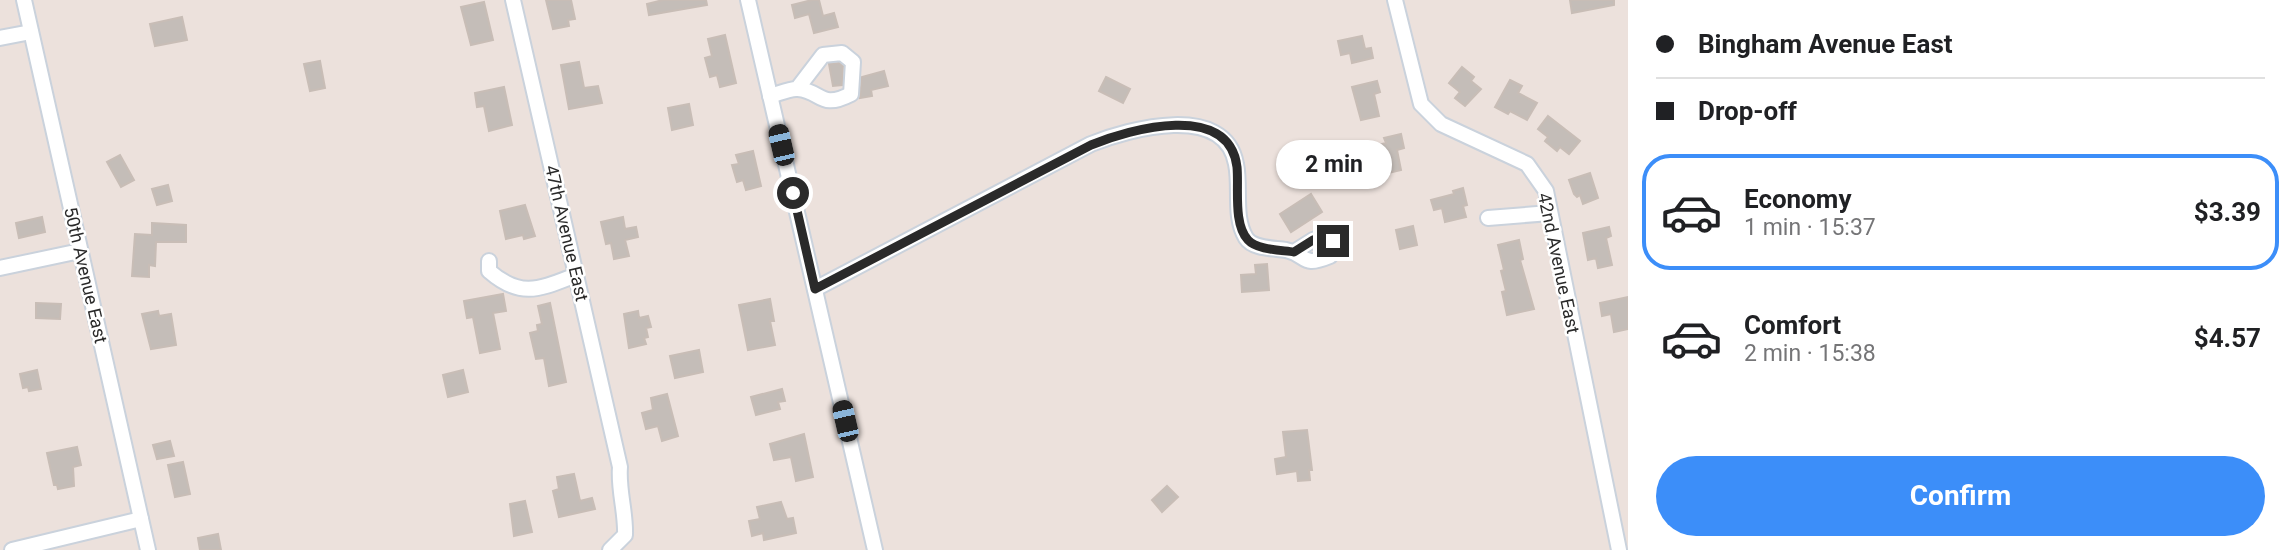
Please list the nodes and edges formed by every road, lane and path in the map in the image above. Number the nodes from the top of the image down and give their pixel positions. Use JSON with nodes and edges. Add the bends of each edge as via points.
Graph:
{"nodes":[{"id":1,"x":24,"y":0,"type":"edge"},
{"id":2,"x":513,"y":0,"type":"edge"},
{"id":3,"x":748,"y":0,"type":"edge"},
{"id":4,"x":1395,"y":0,"type":"edge"},
{"id":5,"x":31,"y":32,"type":"junction"},
{"id":6,"x":0,"y":38,"type":"edge"},
{"id":7,"x":797,"y":89,"type":"dead end"},
{"id":8,"x":770,"y":96,"type":"junction"},
{"id":9,"x":1550,"y":213,"type":"junction"},
{"id":10,"x":1488,"y":218,"type":"dead end"},
{"id":11,"x":80,"y":251,"type":"junction"},
{"id":12,"x":1294,"y":252,"type":"dead end"},
{"id":13,"x":489,"y":261,"type":"dead end"},
{"id":14,"x":0,"y":268,"type":"edge"},
{"id":15,"x":576,"y":275,"type":"junction"},
{"id":16,"x":815,"y":289,"type":"junction"},
{"id":17,"x":141,"y":519,"type":"junction"},
{"id":18,"x":12,"y":550,"type":"edge"},
{"id":19,"x":148,"y":550,"type":"edge"},
{"id":20,"x":610,"y":550,"type":"edge"},
{"id":21,"x":875,"y":550,"type":"edge"},
{"id":22,"x":1619,"y":550,"type":"edge"}],
"edges":[{"from":1,"to":5,"type":"street","name":"50th Avenue East"},
{"from":2,"to":15,"type":"street","name":"47th Avenue East"},
{"from":3,"to":8,"type":"street"},
{"from":4,"to":9,"type":"street","name":"42nd Avenue East","via":[[1422,104],[1441,124],[1527,164],[1546,191]]},
{"from":5,"to":6,"type":"street"},
{"from":5,"to":11,"type":"street","name":"50th Avenue East"},
{"from":7,"to":8,"type":"street"},
{"from":8,"to":16,"type":"street"},
{"from":9,"to":10,"type":"street"},
{"from":9,"to":22,"type":"street","name":"42nd Avenue East"},
{"from":11,"to":14,"type":"street"},
{"from":11,"to":17,"type":"street","name":"50th Avenue East"},
{"from":12,"to":16,"type":"street","via":[[1255,245],[1247,239],[1240,220],[1237,166],[1227,142],[1193,126],[1162,125],[1091,145]]},
{"from":13,"to":15,"type":"street","via":[[489,271],[517,289],[534,290]]},
{"from":15,"to":20,"type":"street","name":"47th Avenue East","via":[[620,467],[625,536]]},
{"from":16,"to":21,"type":"street"},
{"from":17,"to":18,"type":"street"},
{"from":17,"to":19,"type":"street","name":"50th Avenue East"}]}
